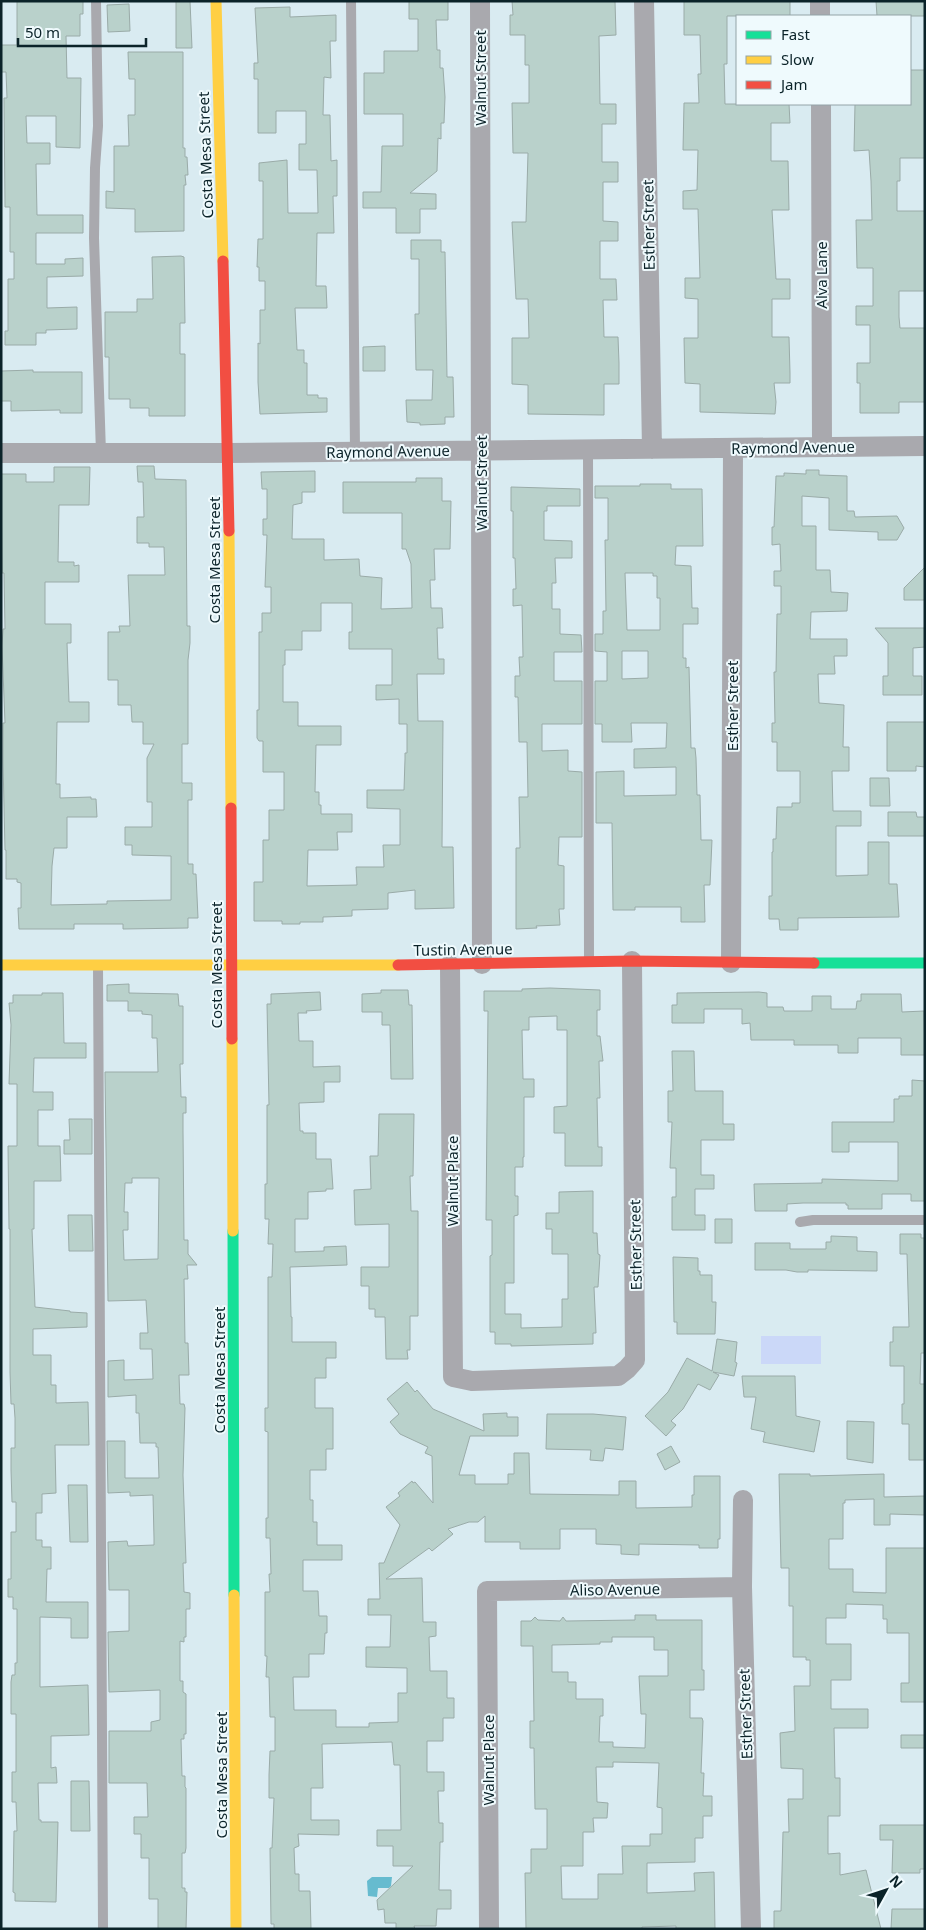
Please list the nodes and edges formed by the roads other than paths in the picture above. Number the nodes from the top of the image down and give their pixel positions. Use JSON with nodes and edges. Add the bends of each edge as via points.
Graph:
{"nodes":[{"id":1,"x":96,"y":1,"type":"edge"},
{"id":2,"x":216,"y":1,"type":"edge"},
{"id":3,"x":351,"y":1,"type":"edge"},
{"id":4,"x":480,"y":1,"type":"edge"},
{"id":5,"x":644,"y":1,"type":"edge"},
{"id":6,"x":820,"y":1,"type":"edge"},
{"id":7,"x":820,"y":15,"type":"edge"},
{"id":8,"x":821,"y":105,"type":"edge"},
{"id":9,"x":822,"y":446,"type":"junction"},
{"id":10,"x":925,"y":446,"type":"edge"},
{"id":11,"x":733,"y":448,"type":"junction"},
{"id":12,"x":652,"y":449,"type":"junction"},
{"id":13,"x":588,"y":450,"type":"junction"},
{"id":14,"x":481,"y":451,"type":"junction"},
{"id":15,"x":355,"y":452,"type":"junction"},
{"id":16,"x":1,"y":453,"type":"edge"},
{"id":17,"x":101,"y":453,"type":"junction"},
{"id":18,"x":228,"y":453,"type":"junction"},
{"id":19,"x":632,"y":961,"type":"junction"},
{"id":20,"x":589,"y":962,"type":"junction"},
{"id":21,"x":731,"y":963,"type":"junction"},
{"id":22,"x":925,"y":963,"type":"edge"},
{"id":23,"x":232,"y":964,"type":"junction"},
{"id":24,"x":482,"y":964,"type":"junction"},
{"id":25,"x":1,"y":965,"type":"edge"},
{"id":26,"x":98,"y":965,"type":"junction"},
{"id":27,"x":450,"y":965,"type":"junction"},
{"id":28,"x":925,"y":1220,"type":"edge"},
{"id":29,"x":800,"y":1222,"type":"dead end"},
{"id":30,"x":472,"y":1381,"type":"joint"},
{"id":31,"x":742,"y":1500,"type":"dead end"},
{"id":32,"x":742,"y":1587,"type":"junction"},
{"id":33,"x":487,"y":1591,"type":"joint"},
{"id":34,"x":103,"y":1929,"type":"edge"},
{"id":35,"x":236,"y":1929,"type":"edge"},
{"id":36,"x":490,"y":1929,"type":"edge"},
{"id":37,"x":751,"y":1929,"type":"edge"}],
"edges":[{"from":1,"to":17,"type":"lane","via":[[98,126],[94,238]]},
{"from":2,"to":18,"type":"street","name":"Costa Mesa Street"},
{"from":3,"to":15,"type":"lane"},
{"from":4,"to":14,"type":"street","name":"Walnut Street"},
{"from":5,"to":12,"type":"street","name":"Esther Street"},
{"from":6,"to":7,"type":"street"},
{"from":8,"to":9,"type":"street","name":"Alva Lane"},
{"from":9,"to":10,"type":"street","name":"Raymond Avenue"},
{"from":9,"to":11,"type":"street","name":"Raymond Avenue"},
{"from":11,"to":12,"type":"street","name":"Raymond Avenue"},
{"from":11,"to":21,"type":"street","name":"Esther Street"},
{"from":12,"to":13,"type":"street","name":"Raymond Avenue"},
{"from":13,"to":14,"type":"street","name":"Raymond Avenue"},
{"from":13,"to":20,"type":"lane"},
{"from":14,"to":15,"type":"street","name":"Raymond Avenue"},
{"from":14,"to":24,"type":"street","name":"Walnut Street"},
{"from":15,"to":18,"type":"street","name":"Raymond Avenue"},
{"from":16,"to":17,"type":"street","name":"Raymond Avenue"},
{"from":17,"to":18,"type":"street","name":"Raymond Avenue"},
{"from":18,"to":23,"type":"street","name":"Costa Mesa Street"},
{"from":19,"to":20,"type":"street","name":"Tustin Avenue"},
{"from":19,"to":21,"type":"street","name":"Tustin Avenue"},
{"from":19,"to":30,"type":"street","name":"Esther Street","via":[[635,1360],[618,1376]]},
{"from":20,"to":24,"type":"street","name":"Tustin Avenue"},
{"from":21,"to":22,"type":"street","name":"Tustin Avenue"},
{"from":23,"to":26,"type":"street","name":"Tustin Avenue"},
{"from":23,"to":27,"type":"street","name":"Tustin Avenue"},
{"from":23,"to":35,"type":"street","name":"Costa Mesa Street"},
{"from":24,"to":27,"type":"street","name":"Tustin Avenue"},
{"from":25,"to":26,"type":"street","name":"Tustin Avenue"},
{"from":26,"to":34,"type":"lane"},
{"from":27,"to":30,"type":"street","name":"Walnut Place","via":[[453,1377]]},
{"from":28,"to":29,"type":"lane"},
{"from":31,"to":32,"type":"street","name":"Esther Street"},
{"from":32,"to":33,"type":"street","name":"Aliso Avenue"},
{"from":32,"to":37,"type":"street","name":"Esther Street"},
{"from":33,"to":36,"type":"street","name":"Walnut Place"}]}
